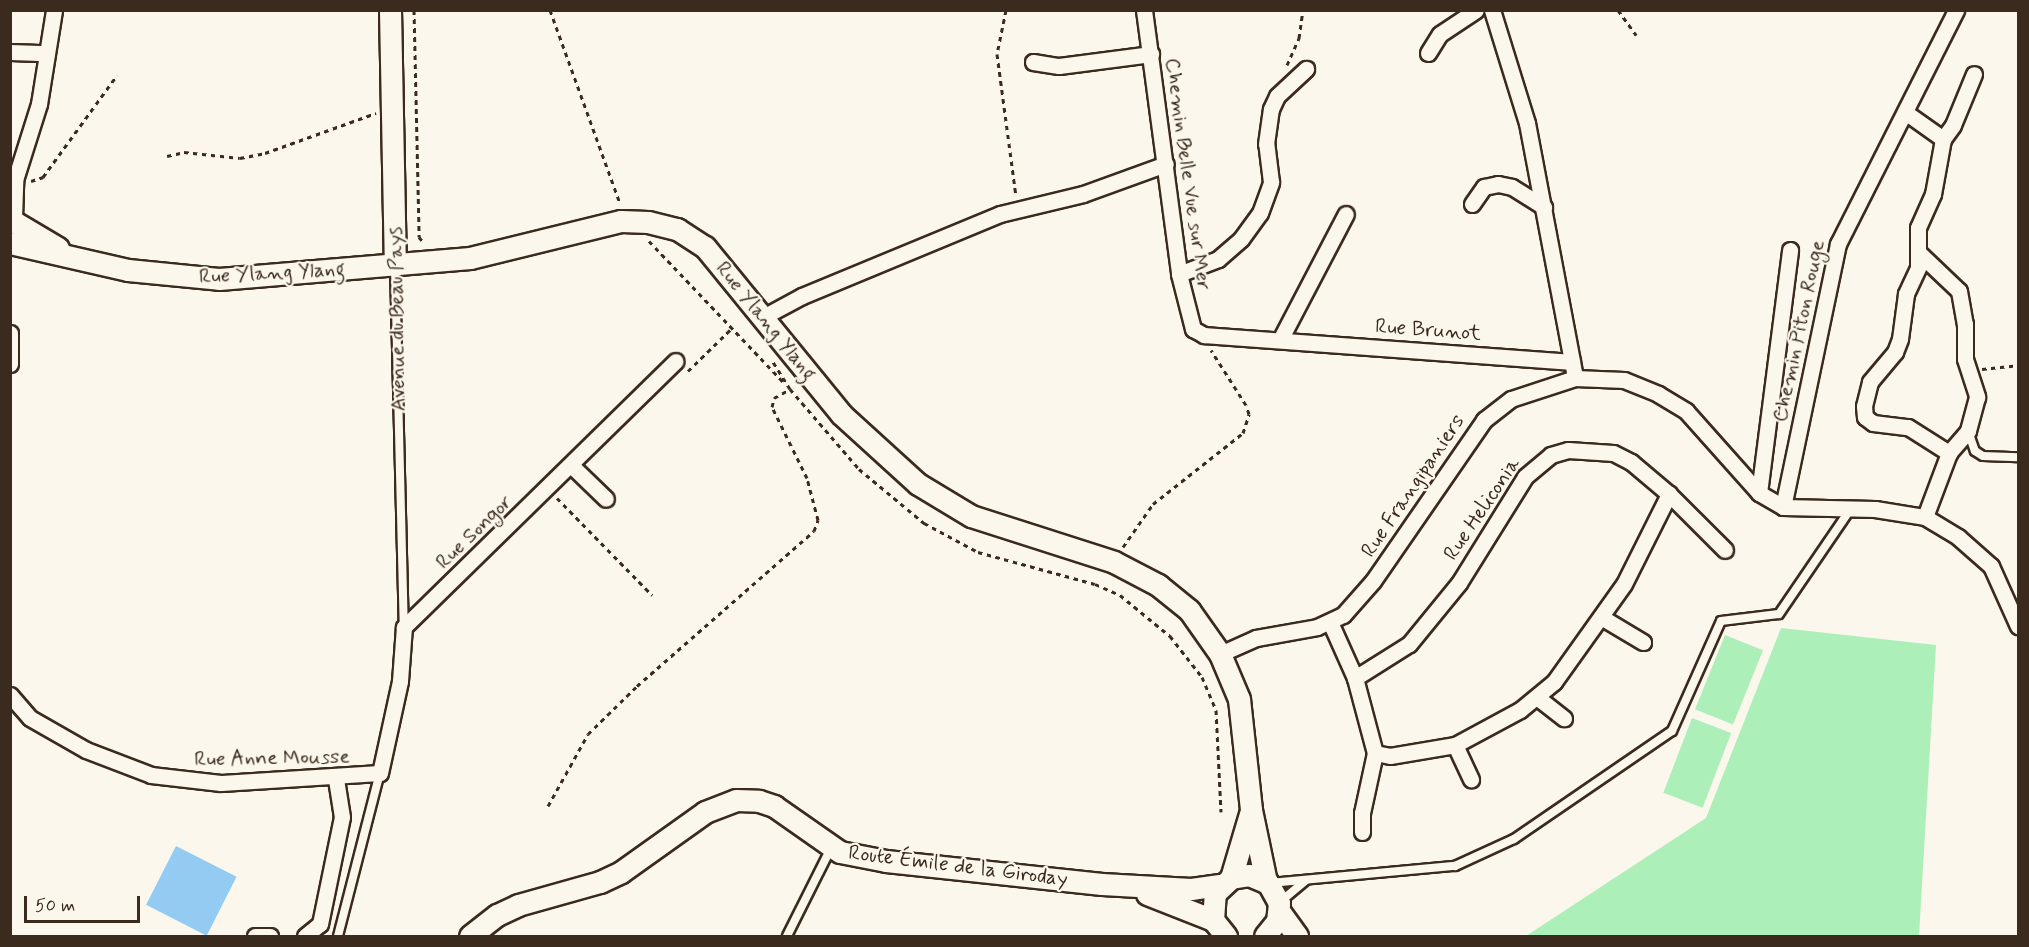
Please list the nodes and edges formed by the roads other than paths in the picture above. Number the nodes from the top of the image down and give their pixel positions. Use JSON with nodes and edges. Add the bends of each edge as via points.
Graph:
{"nodes":[{"id":1,"x":54,"y":10,"type":"edge"},
{"id":2,"x":390,"y":10,"type":"edge"},
{"id":3,"x":1144,"y":10,"type":"edge"},
{"id":4,"x":1476,"y":10,"type":"edge"},
{"id":5,"x":1492,"y":10,"type":"edge"},
{"id":6,"x":1956,"y":10,"type":"edge"},
{"id":7,"x":10,"y":52,"type":"edge"},
{"id":8,"x":47,"y":52,"type":"junction"},
{"id":9,"x":1428,"y":53,"type":"dead end"},
{"id":10,"x":1151,"y":54,"type":"junction"},
{"id":11,"x":1033,"y":62,"type":"dead end"},
{"id":12,"x":1306,"y":69,"type":"dead end"},
{"id":13,"x":1974,"y":74,"type":"dead end"},
{"id":14,"x":1905,"y":112,"type":"junction"},
{"id":15,"x":1943,"y":138,"type":"junction"},
{"id":16,"x":1166,"y":164,"type":"junction"},
{"id":17,"x":13,"y":183,"type":"edge"},
{"id":18,"x":1472,"y":204,"type":"dead end"},
{"id":19,"x":1544,"y":207,"type":"junction"},
{"id":20,"x":1346,"y":213,"type":"dead end"},
{"id":21,"x":12,"y":228,"type":"edge"},
{"id":22,"x":1790,"y":250,"type":"dead end"},
{"id":23,"x":1919,"y":253,"type":"junction"},
{"id":24,"x":395,"y":265,"type":"junction"},
{"id":25,"x":1179,"y":274,"type":"junction"},
{"id":26,"x":763,"y":316,"type":"junction"},
{"id":27,"x":10,"y":333,"type":"edge"},
{"id":28,"x":1204,"y":335,"type":"joint"},
{"id":29,"x":1280,"y":340,"type":"junction"},
{"id":30,"x":676,"y":361,"type":"dead end"},
{"id":31,"x":1572,"y":362,"type":"junction"},
{"id":32,"x":10,"y":364,"type":"edge"},
{"id":33,"x":1575,"y":378,"type":"junction"},
{"id":34,"x":1968,"y":431,"type":"junction"},
{"id":35,"x":1949,"y":453,"type":"junction"},
{"id":36,"x":2019,"y":457,"type":"edge"},
{"id":37,"x":572,"y":466,"type":"junction"},
{"id":38,"x":1759,"y":493,"type":"junction"},
{"id":39,"x":1669,"y":494,"type":"junction"},
{"id":40,"x":606,"y":499,"type":"dead end"},
{"id":41,"x":1783,"y":507,"type":"junction"},
{"id":42,"x":1851,"y":510,"type":"junction"},
{"id":43,"x":1924,"y":517,"type":"junction"},
{"id":44,"x":1725,"y":550,"type":"dead end"},
{"id":45,"x":1601,"y":617,"type":"junction"},
{"id":46,"x":1330,"y":622,"type":"junction"},
{"id":47,"x":2019,"y":626,"type":"edge"},
{"id":48,"x":405,"y":627,"type":"junction"},
{"id":49,"x":1643,"y":642,"type":"dead end"},
{"id":50,"x":1220,"y":654,"type":"junction"},
{"id":51,"x":1355,"y":678,"type":"junction"},
{"id":52,"x":10,"y":694,"type":"edge"},
{"id":53,"x":1538,"y":698,"type":"junction"},
{"id":54,"x":1564,"y":718,"type":"dead end"},
{"id":55,"x":1455,"y":745,"type":"junction"},
{"id":56,"x":1375,"y":753,"type":"junction"},
{"id":57,"x":380,"y":773,"type":"junction"},
{"id":58,"x":336,"y":778,"type":"junction"},
{"id":59,"x":1471,"y":779,"type":"dead end"},
{"id":60,"x":1251,"y":810,"type":"junction"},
{"id":61,"x":1362,"y":832,"type":"dead end"},
{"id":62,"x":832,"y":847,"type":"junction"},
{"id":63,"x":1306,"y":880,"type":"junction"},
{"id":64,"x":1225,"y":881,"type":"junction"},
{"id":65,"x":1267,"y":883,"type":"junction"},
{"id":66,"x":1102,"y":884,"type":"junction"},
{"id":67,"x":1279,"y":907,"type":"junction"},
{"id":68,"x":1219,"y":928,"type":"edge"},
{"id":69,"x":255,"y":936,"type":"edge"},
{"id":70,"x":270,"y":936,"type":"edge"},
{"id":71,"x":305,"y":936,"type":"edge"},
{"id":72,"x":338,"y":936,"type":"edge"},
{"id":73,"x":470,"y":936,"type":"edge"},
{"id":74,"x":788,"y":936,"type":"edge"},
{"id":75,"x":1264,"y":936,"type":"edge"},
{"id":76,"x":1297,"y":936,"type":"edge"}],
"edges":[{"from":1,"to":8,"type":"street"},
{"from":2,"to":24,"type":"street","name":"Avenue du Beau Pays"},
{"from":3,"to":10,"type":"street","name":"Chemin Belle Vue sur Mer"},
{"from":4,"to":9,"type":"street","via":[[1440,34]]},
{"from":5,"to":19,"type":"street","via":[[1527,123]]},
{"from":6,"to":14,"type":"street","name":"Chemin Piton Rouge"},
{"from":7,"to":8,"type":"street"},
{"from":8,"to":17,"type":"street","via":[[39,104]]},
{"from":10,"to":11,"type":"street","via":[[1059,66]]},
{"from":10,"to":16,"type":"street","name":"Chemin Belle Vue sur Mer"},
{"from":12,"to":25,"type":"street","via":[[1277,96],[1271,109],[1266,144],[1271,182],[1260,213],[1241,239],[1218,259]]},
{"from":13,"to":15,"type":"street","via":[[1953,125]]},
{"from":14,"to":15,"type":"street"},
{"from":14,"to":41,"type":"street","name":"Chemin Piton Rouge","via":[[1838,244]]},
{"from":15,"to":23,"type":"street","via":[[1933,194],[1918,228]]},
{"from":16,"to":25,"type":"street","name":"Chemin Belle Vue sur Mer"},
{"from":16,"to":26,"type":"street","via":[[1083,194],[1018,209],[837,281]]},
{"from":17,"to":21,"type":"street"},
{"from":18,"to":19,"type":"street","via":[[1484,187],[1498,184],[1512,187]]},
{"from":19,"to":31,"type":"street"},
{"from":20,"to":29,"type":"street"},
{"from":21,"to":24,"type":"street","name":"Rue Ylang Ylang","via":[[74,257],[175,277],[219,279]]},
{"from":22,"to":38,"type":"street","name":"Chemin Piton Rouge"},
{"from":23,"to":34,"type":"street","via":[[1959,291],[1969,372],[1977,397]]},
{"from":23,"to":35,"type":"street","via":[[1906,294],[1900,339],[1895,352],[1870,382],[1865,417],[1881,425],[1908,427]]},
{"from":24,"to":26,"type":"street","name":"Rue Ylang Ylang","via":[[499,253],[590,227],[648,222],[677,229],[705,247]]},
{"from":24,"to":48,"type":"lane","name":"Avenue du Beau Pays"},
{"from":25,"to":28,"type":"street","name":"Chemin Belle Vue sur Mer","via":[[1187,316],[1193,329]]},
{"from":26,"to":50,"type":"street","name":"Rue Ylang Ylang","via":[[841,414],[918,484],[971,516],[1114,562],[1158,585],[1189,610]]},
{"from":27,"to":32,"type":"street"},
{"from":28,"to":29,"type":"street","name":"Rue Brunot"},
{"from":29,"to":31,"type":"street","name":"Rue Brunot"},
{"from":30,"to":37,"type":"street","name":"Rue Songor"},
{"from":31,"to":33,"type":"street"},
{"from":33,"to":38,"type":"street","name":"Rue Frangipaniers","via":[[1624,380],[1686,411]]},
{"from":33,"to":46,"type":"street","name":"Rue Frangipaniers","via":[[1511,399],[1484,420],[1373,581],[1353,607]]},
{"from":34,"to":35,"type":"street"},
{"from":34,"to":36,"type":"lane","via":[[1976,451],[1983,456]]},
{"from":35,"to":43,"type":"street"},
{"from":37,"to":40,"type":"street"},
{"from":37,"to":48,"type":"street","name":"Rue Songor"},
{"from":38,"to":41,"type":"street","name":"Rue Frangipaniers"},
{"from":39,"to":44,"type":"street","name":"Rue Heliconia"},
{"from":39,"to":45,"type":"street","via":[[1647,543]]},
{"from":39,"to":51,"type":"street","name":"Rue Heliconia","via":[[1631,462],[1613,453],[1584,450],[1551,455],[1525,477],[1459,582],[1409,644]]},
{"from":41,"to":42,"type":"street","name":"Rue Frangipaniers"},
{"from":42,"to":43,"type":"street","name":"Rue Frangipaniers"},
{"from":42,"to":63,"type":"lane","via":[[1779,614],[1721,621],[1671,731],[1514,839],[1455,866]]},
{"from":43,"to":47,"type":"street","name":"Rue Frangipaniers","via":[[1958,537],[1991,566]]},
{"from":45,"to":49,"type":"street"},
{"from":45,"to":53,"type":"street"},
{"from":46,"to":50,"type":"street","name":"Rue Frangipaniers","via":[[1256,638]]},
{"from":46,"to":51,"type":"street"},
{"from":48,"to":57,"type":"street","via":[[400,681]]},
{"from":50,"to":60,"type":"street","name":"Rue Ylang Ylang","via":[[1239,699]]},
{"from":51,"to":56,"type":"street"},
{"from":52,"to":58,"type":"street","name":"Rue Anne Mousse","via":[[30,718],[86,750],[151,775],[220,783]]},
{"from":53,"to":54,"type":"street"},
{"from":53,"to":55,"type":"street"},
{"from":55,"to":56,"type":"street","via":[[1390,756]]},
{"from":55,"to":59,"type":"street"},
{"from":56,"to":61,"type":"street","via":[[1362,813]]},
{"from":57,"to":58,"type":"street","name":"Rue Anne Mousse"},
{"from":57,"to":72,"type":"lane"},
{"from":58,"to":71,"type":"street","via":[[342,817],[320,924]]},
{"from":60,"to":64,"type":"street"},
{"from":60,"to":65,"type":"street","name":"Rue Ylang Ylang"},
{"from":62,"to":66,"type":"street","name":"Route Émile de la Giroday","via":[[886,861]]},
{"from":62,"to":73,"type":"street","name":"Route Émile de la Giroday","via":[[774,806],[759,801],[723,802],[621,872],[600,882],[518,905]]},
{"from":62,"to":74,"type":"lane"},
{"from":63,"to":65,"type":"lane"},
{"from":63,"to":67,"type":"lane"},
{"from":64,"to":65,"type":"street","via":[[1249,875]]},
{"from":64,"to":66,"type":"street","via":[[1191,889]]},
{"from":64,"to":68,"type":"street","via":[[1211,902]]},
{"from":65,"to":67,"type":"street","name":"Rue Ylang Ylang"},
{"from":66,"to":68,"type":"street","via":[[1154,895]]},
{"from":67,"to":75,"type":"street","via":[[1272,929]]},
{"from":67,"to":76,"type":"street","name":"Rue Ylang Ylang"},
{"from":69,"to":70,"type":"street"}]}
